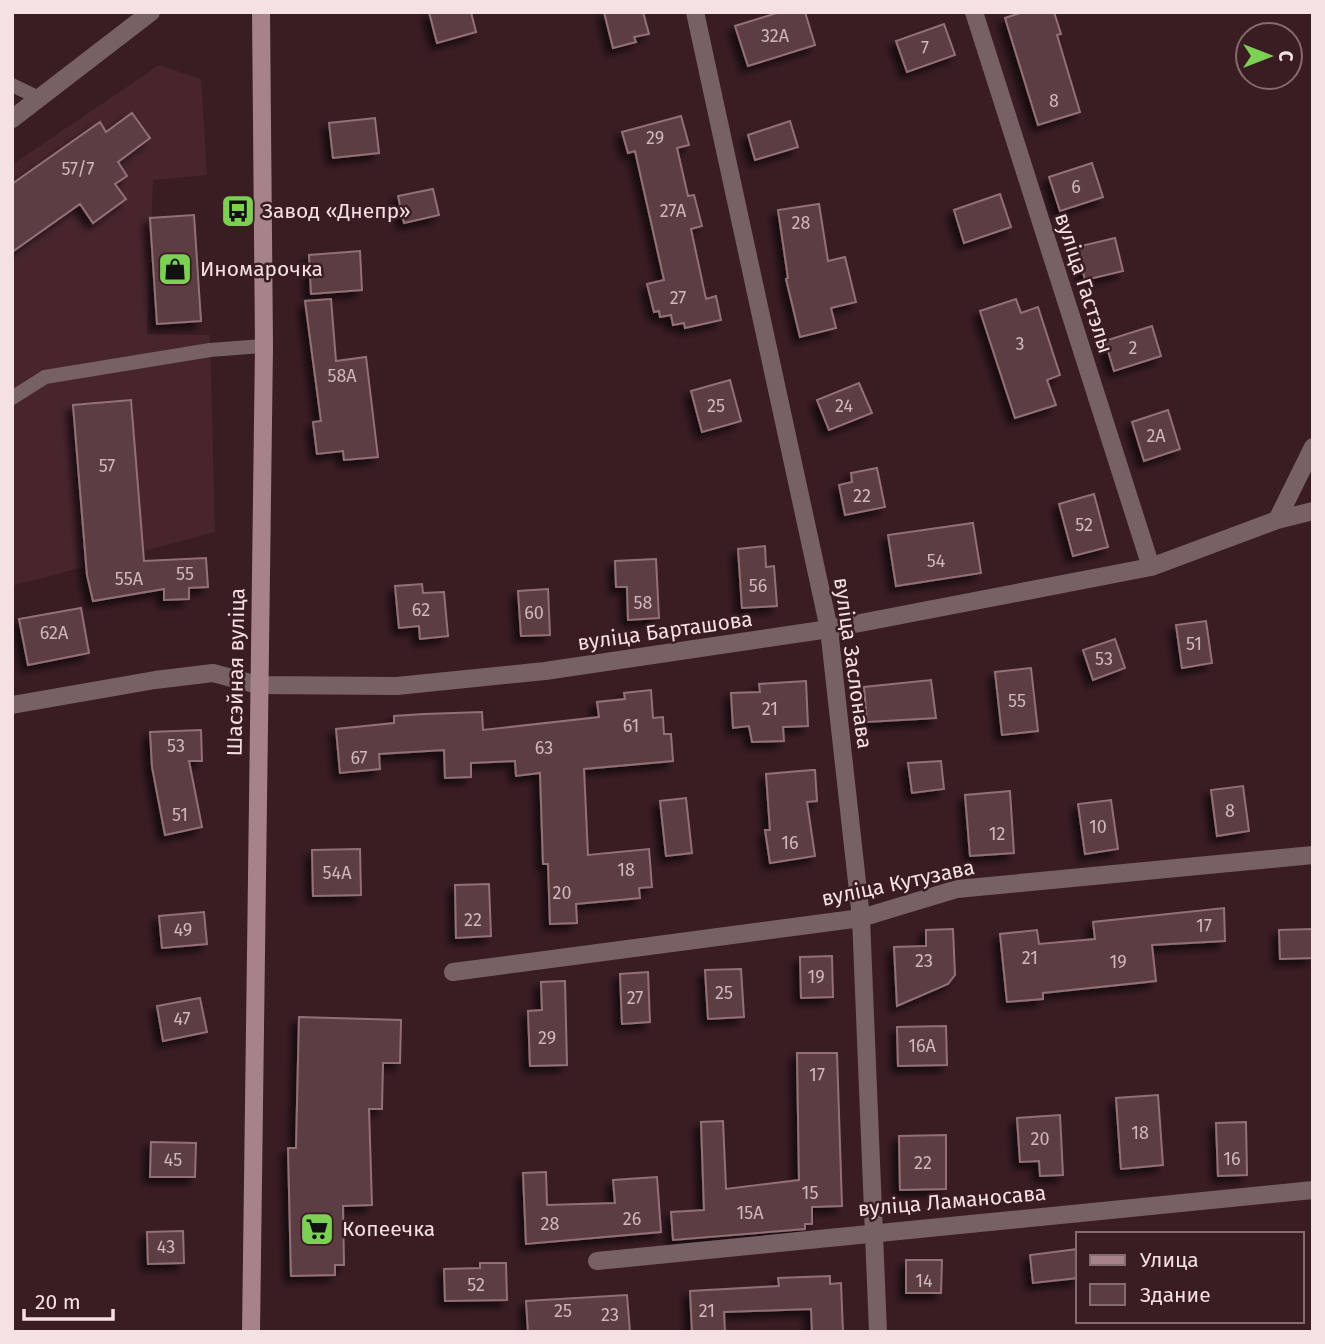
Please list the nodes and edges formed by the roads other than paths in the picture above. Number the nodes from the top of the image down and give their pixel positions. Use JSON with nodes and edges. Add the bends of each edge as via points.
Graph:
{"nodes":[{"id":1,"x":151,"y":12,"type":"edge"},
{"id":2,"x":261,"y":12,"type":"edge"},
{"id":3,"x":695,"y":12,"type":"edge"},
{"id":4,"x":974,"y":12,"type":"edge"},
{"id":5,"x":12,"y":85,"type":"edge"},
{"id":6,"x":41,"y":99,"type":"junction"},
{"id":7,"x":12,"y":119,"type":"edge"},
{"id":8,"x":264,"y":346,"type":"junction"},
{"id":9,"x":12,"y":398,"type":"edge"},
{"id":10,"x":1313,"y":447,"type":"edge"},
{"id":11,"x":1313,"y":512,"type":"edge"},
{"id":12,"x":1277,"y":520,"type":"junction"},
{"id":13,"x":1151,"y":567,"type":"junction"},
{"id":14,"x":829,"y":629,"type":"junction"},
{"id":15,"x":258,"y":685,"type":"junction"},
{"id":16,"x":12,"y":705,"type":"edge"},
{"id":17,"x":1313,"y":855,"type":"edge"},
{"id":18,"x":861,"y":918,"type":"junction"},
{"id":19,"x":453,"y":972,"type":"dead end"},
{"id":20,"x":1313,"y":1190,"type":"edge"},
{"id":21,"x":875,"y":1231,"type":"junction"},
{"id":22,"x":597,"y":1261,"type":"dead end"},
{"id":23,"x":251,"y":1332,"type":"edge"},
{"id":24,"x":878,"y":1332,"type":"edge"}],
"edges":[{"from":1,"to":6,"type":"street"},
{"from":2,"to":8,"type":"main road","name":"Шасэйная вуліца"},
{"from":3,"to":14,"type":"street","name":"вуліца Заслонава"},
{"from":4,"to":13,"type":"street","name":"вуліца Гастэлы"},
{"from":5,"to":6,"type":"lane"},
{"from":6,"to":7,"type":"street"},
{"from":8,"to":9,"type":"lane","via":[[210,350],[46,377]]},
{"from":8,"to":15,"type":"main road","name":"Шасэйная вуліца"},
{"from":10,"to":12,"type":"street"},
{"from":11,"to":12,"type":"street","name":"вуліца Барташова"},
{"from":12,"to":13,"type":"street","name":"вуліца Барташова"},
{"from":13,"to":14,"type":"street","name":"вуліца Барташова"},
{"from":14,"to":15,"type":"street","name":"вуліца Барташова","via":[[424,684]]},
{"from":14,"to":18,"type":"street","name":"вуліца Заслонава"},
{"from":15,"to":16,"type":"street","name":"вуліца Барташова","via":[[213,673]]},
{"from":15,"to":23,"type":"main road","name":"Шасэйная вуліца"},
{"from":17,"to":18,"type":"street","name":"вуліца Кутузава","via":[[957,889]]},
{"from":18,"to":19,"type":"street","name":"вуліца Кутузава"},
{"from":18,"to":21,"type":"street","name":"вуліца Заслонава"},
{"from":20,"to":21,"type":"street","name":"вуліца Ламаносава"},
{"from":21,"to":22,"type":"street","name":"вуліца Ламаносава"},
{"from":21,"to":24,"type":"street","name":"вуліца Заслонава"}]}
